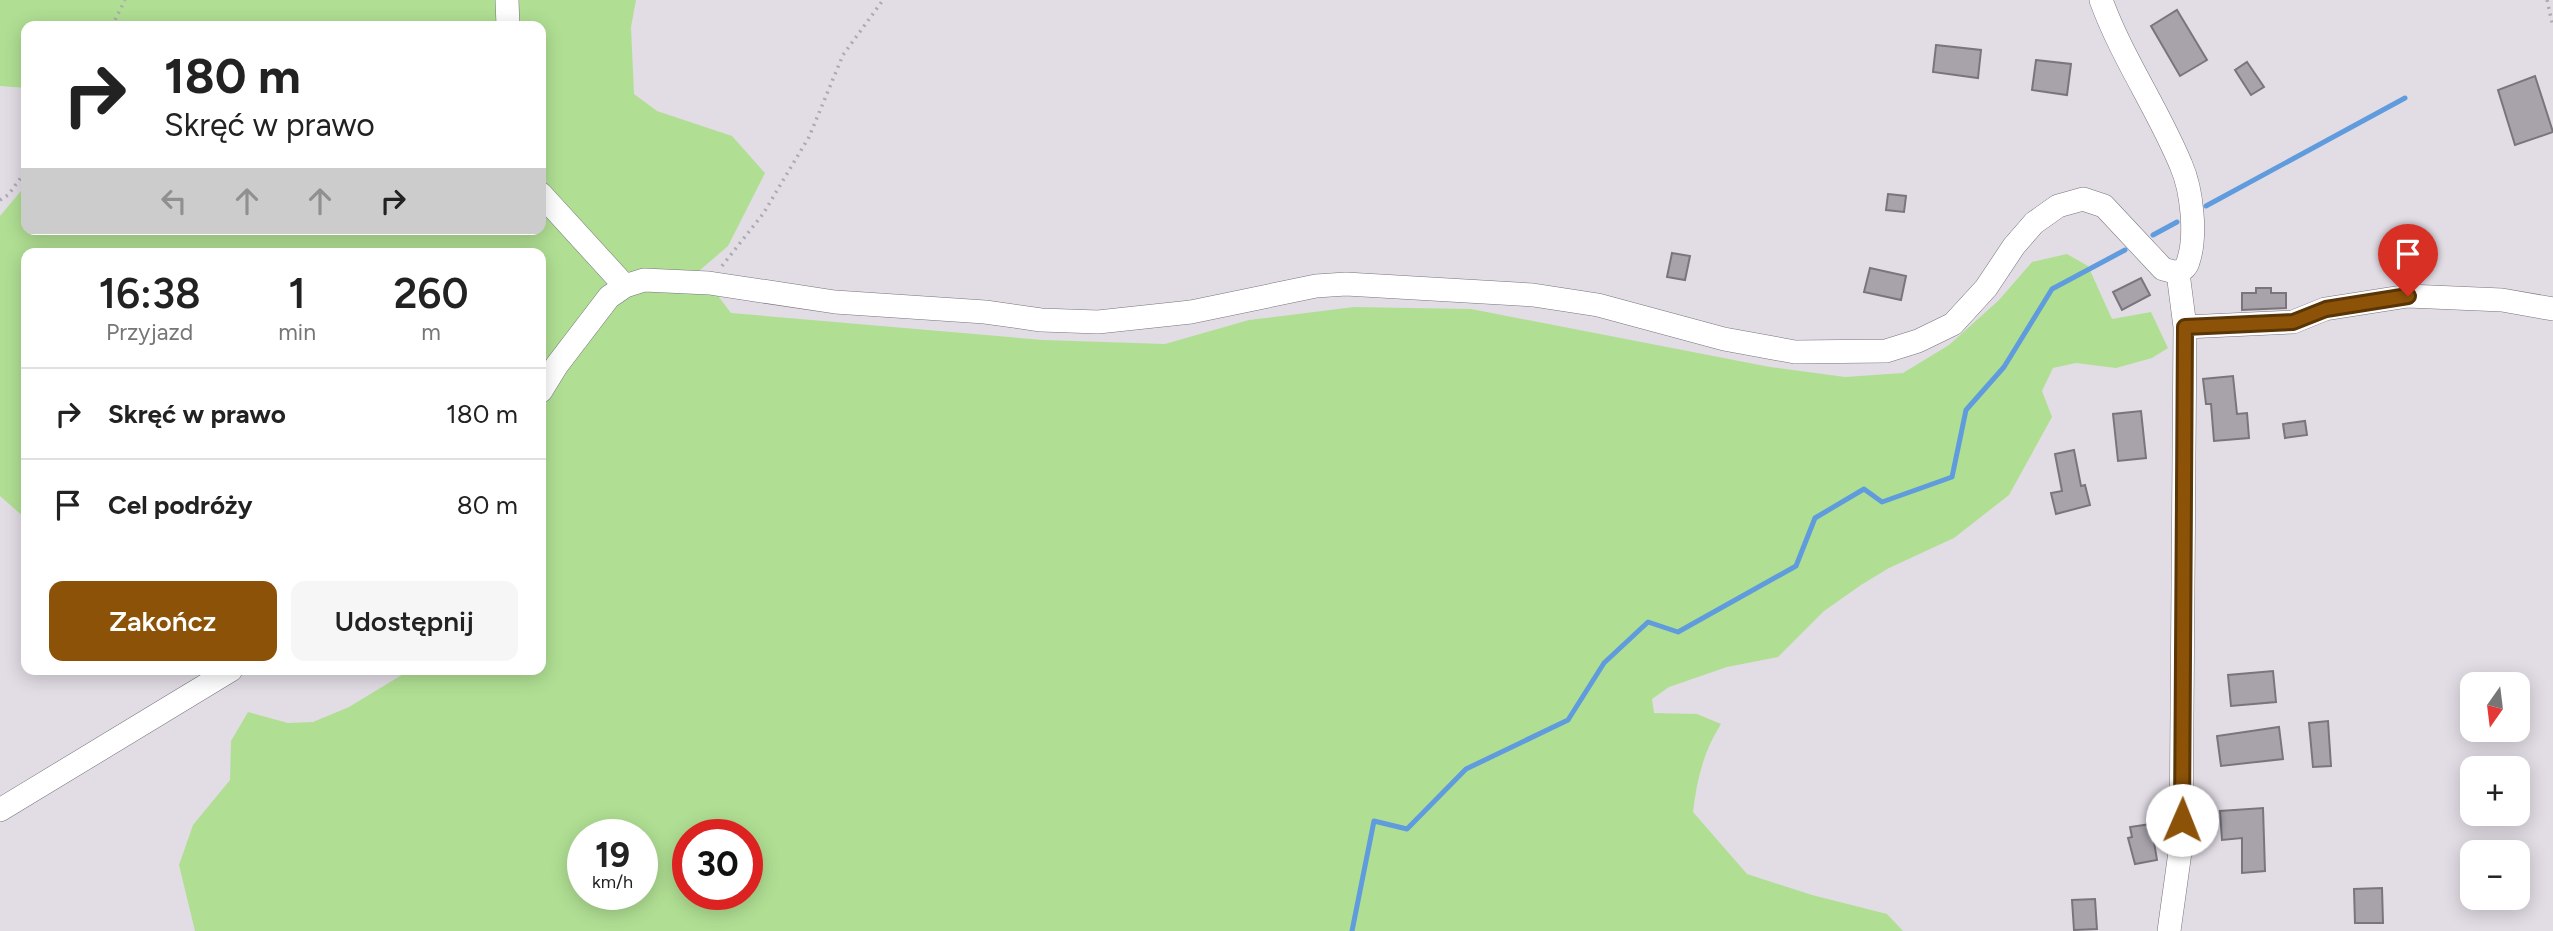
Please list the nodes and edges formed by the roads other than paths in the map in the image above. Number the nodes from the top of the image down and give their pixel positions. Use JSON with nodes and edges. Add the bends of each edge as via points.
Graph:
{"nodes":[{"id":1,"x":507,"y":0,"type":"edge"},
{"id":2,"x":2101,"y":0,"type":"edge"},
{"id":3,"x":508,"y":21,"type":"edge"},
{"id":4,"x":546,"y":199,"type":"edge"},
{"id":5,"x":2178,"y":273,"type":"junction"},
{"id":6,"x":625,"y":286,"type":"junction"},
{"id":7,"x":2553,"y":309,"type":"edge"},
{"id":8,"x":2185,"y":327,"type":"junction"},
{"id":9,"x":546,"y":383,"type":"edge"},
{"id":10,"x":223,"y":675,"type":"edge"},
{"id":11,"x":0,"y":810,"type":"edge"},
{"id":12,"x":2169,"y":931,"type":"edge"}],
"edges":[{"from":1,"to":3,"type":"street"},
{"from":2,"to":5,"type":"street","via":[[2182,166],[2189,190],[2188,264]]},
{"from":4,"to":6,"type":"street"},
{"from":5,"to":6,"type":"street","via":[[2163,269],[2104,206],[2083,200],[2058,206],[2034,223],[1953,324],[1886,351],[1795,352],[1724,339],[1598,305],[1533,295],[1346,284],[1191,312],[1098,322],[835,302],[709,283],[644,280]]},
{"from":5,"to":8,"type":"street"},
{"from":6,"to":9,"type":"street","via":[[610,297]]},
{"from":7,"to":8,"type":"street","via":[[2502,300],[2408,296],[2326,309],[2293,322]]},
{"from":8,"to":12,"type":"street","via":[[2181,845]]},
{"from":10,"to":11,"type":"street"}]}
